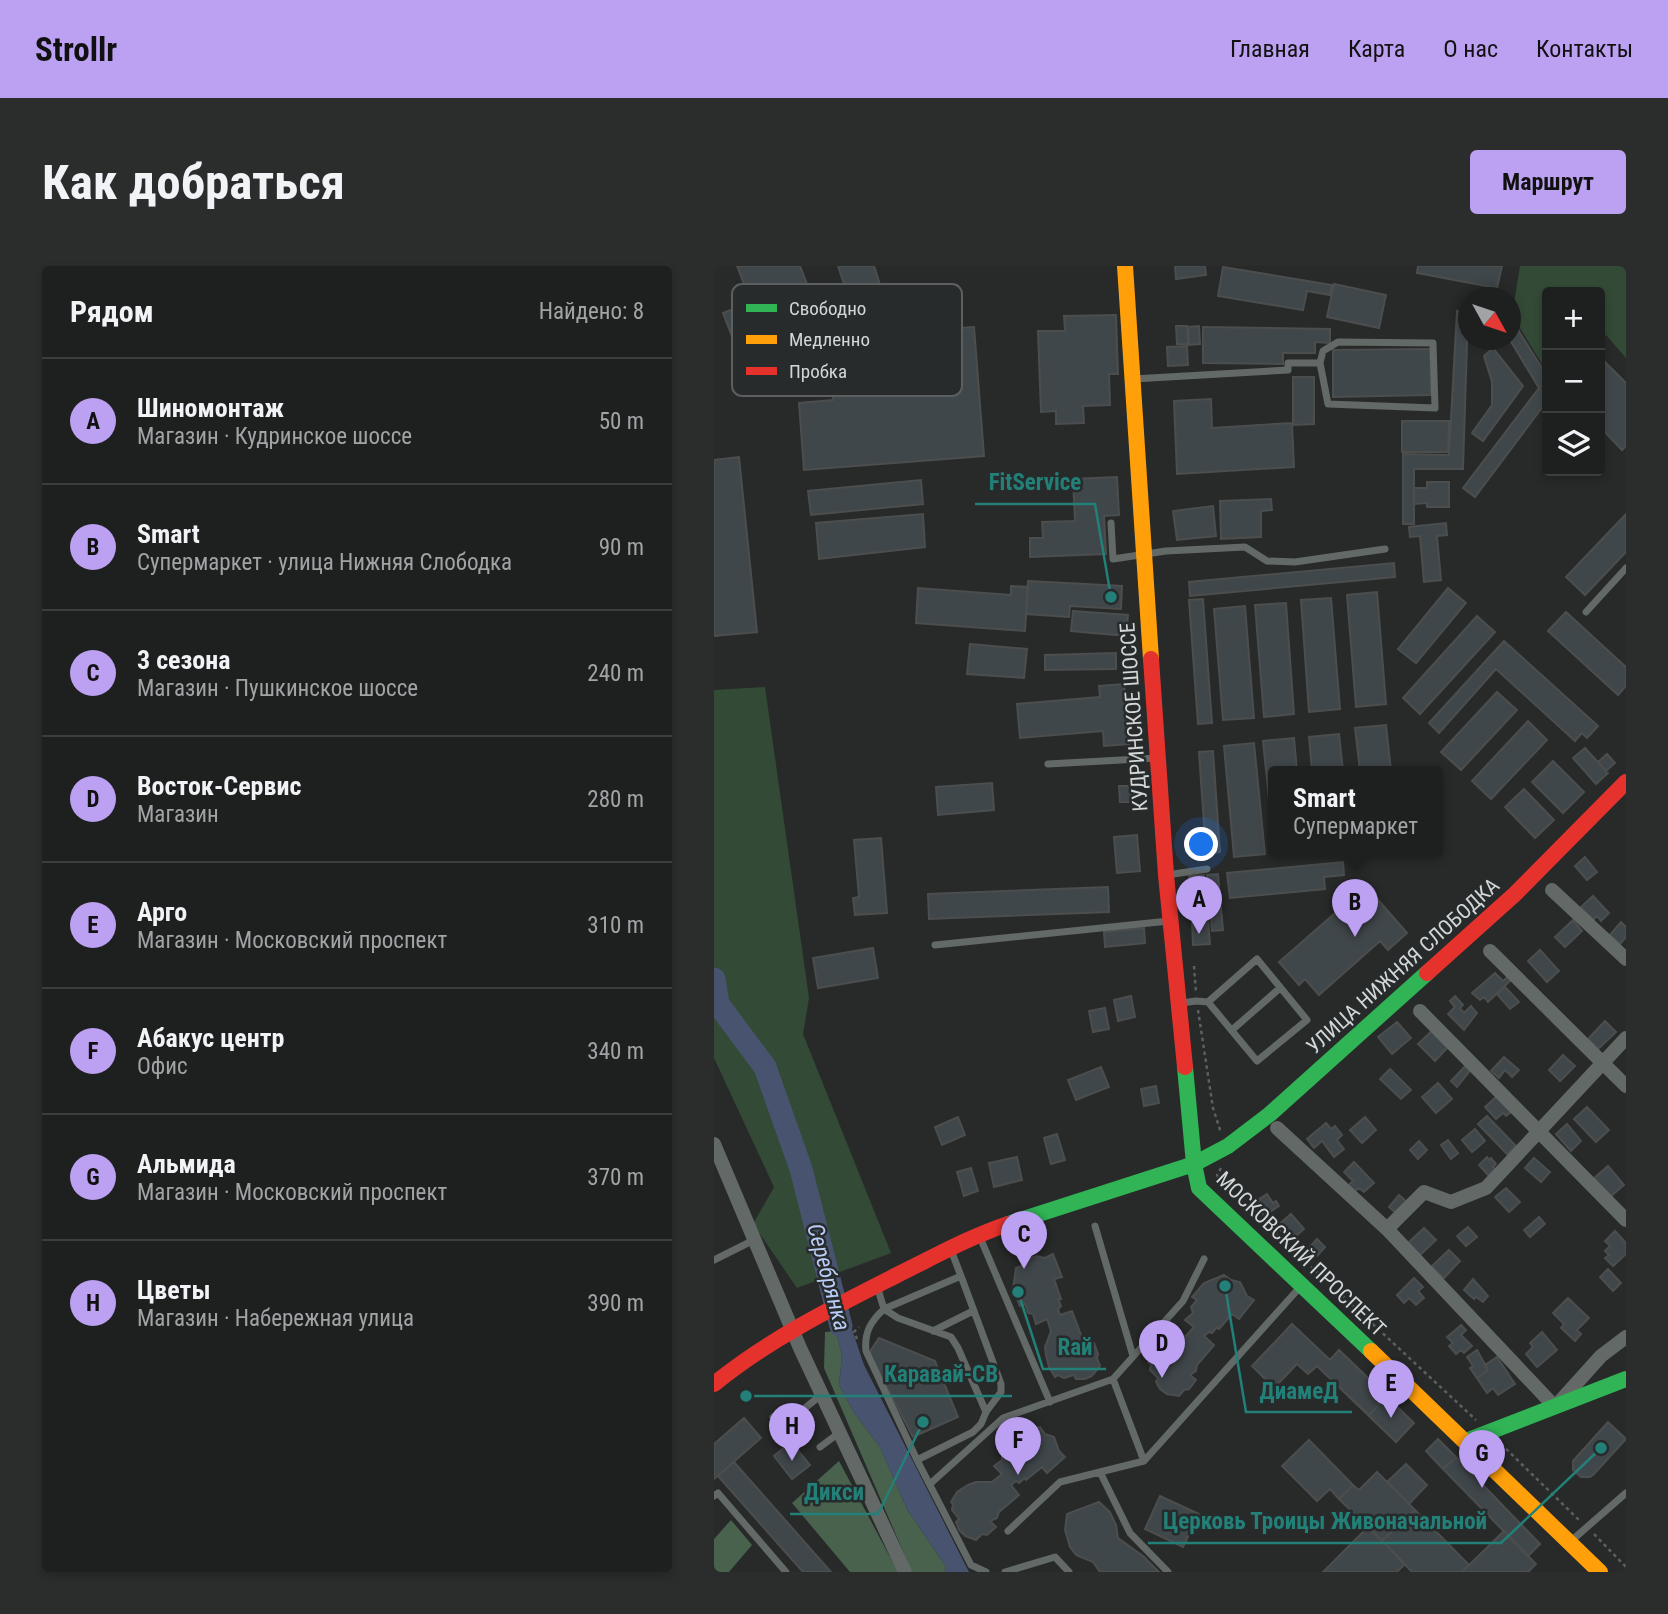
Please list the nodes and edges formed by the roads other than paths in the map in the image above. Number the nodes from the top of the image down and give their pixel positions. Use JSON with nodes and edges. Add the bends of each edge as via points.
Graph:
{"nodes":[{"id":1,"x":1125,"y":266,"type":"edge"},
{"id":2,"x":1320,"y":363,"type":"junction"},
{"id":3,"x":1133,"y":379,"type":"junction"},
{"id":4,"x":1111,"y":523,"type":"dead end"},
{"id":5,"x":1385,"y":549,"type":"dead end"},
{"id":6,"x":1145,"y":554,"type":"junction"},
{"id":7,"x":1626,"y":568,"type":"edge"},
{"id":8,"x":1586,"y":612,"type":"dead end"},
{"id":9,"x":1158,"y":758,"type":"junction"},
{"id":10,"x":1048,"y":764,"type":"dead end"},
{"id":11,"x":1626,"y":782,"type":"edge"},
{"id":12,"x":1207,"y":869,"type":"dead end"},
{"id":13,"x":1166,"y":875,"type":"junction"},
{"id":14,"x":1552,"y":890,"type":"dead end"},
{"id":15,"x":1170,"y":921,"type":"junction"},
{"id":16,"x":935,"y":945,"type":"dead end"},
{"id":17,"x":1490,"y":951,"type":"dead end"},
{"id":18,"x":1626,"y":959,"type":"edge"},
{"id":19,"x":1280,"y":988,"type":"junction"},
{"id":20,"x":1208,"y":1002,"type":"junction"},
{"id":21,"x":1177,"y":1003,"type":"junction"},
{"id":22,"x":1420,"y":1011,"type":"dead end"},
{"id":23,"x":1232,"y":1030,"type":"junction"},
{"id":24,"x":1626,"y":1038,"type":"edge"},
{"id":25,"x":1604,"y":1061,"type":"junction"},
{"id":26,"x":1626,"y":1086,"type":"edge"},
{"id":27,"x":1277,"y":1128,"type":"dead end"},
{"id":28,"x":1538,"y":1133,"type":"junction"},
{"id":29,"x":714,"y":1144,"type":"edge"},
{"id":30,"x":1194,"y":1164,"type":"junction"},
{"id":31,"x":1626,"y":1220,"type":"edge"},
{"id":32,"x":1095,"y":1226,"type":"dead end"},
{"id":33,"x":1387,"y":1228,"type":"junction"},
{"id":34,"x":979,"y":1234,"type":"junction"},
{"id":35,"x":754,"y":1240,"type":"junction"},
{"id":36,"x":951,"y":1248,"type":"junction"},
{"id":37,"x":1204,"y":1259,"type":"dead end"},
{"id":38,"x":714,"y":1261,"type":"edge"},
{"id":39,"x":961,"y":1276,"type":"junction"},
{"id":40,"x":877,"y":1285,"type":"junction"},
{"id":41,"x":1301,"y":1286,"type":"junction"},
{"id":42,"x":884,"y":1309,"type":"junction"},
{"id":43,"x":974,"y":1311,"type":"junction"},
{"id":44,"x":793,"y":1331,"type":"junction"},
{"id":45,"x":933,"y":1331,"type":"junction"},
{"id":46,"x":1626,"y":1337,"type":"edge"},
{"id":47,"x":1133,"y":1356,"type":"junction"},
{"id":48,"x":1113,"y":1379,"type":"junction"},
{"id":49,"x":1626,"y":1379,"type":"edge"},
{"id":50,"x":714,"y":1384,"type":"edge"},
{"id":51,"x":822,"y":1394,"type":"junction"},
{"id":52,"x":1050,"y":1402,"type":"junction"},
{"id":53,"x":1555,"y":1407,"type":"junction"},
{"id":54,"x":986,"y":1412,"type":"junction"},
{"id":55,"x":773,"y":1417,"type":"dead end"},
{"id":56,"x":839,"y":1432,"type":"junction"},
{"id":57,"x":1466,"y":1441,"type":"junction"},
{"id":58,"x":820,"y":1447,"type":"dead end"},
{"id":59,"x":917,"y":1460,"type":"junction"},
{"id":60,"x":1144,"y":1461,"type":"junction"},
{"id":61,"x":1100,"y":1472,"type":"junction"},
{"id":62,"x":930,"y":1484,"type":"junction"},
{"id":63,"x":1626,"y":1493,"type":"edge"},
{"id":64,"x":714,"y":1496,"type":"edge"},
{"id":65,"x":1008,"y":1531,"type":"dead end"},
{"id":66,"x":1570,"y":1542,"type":"junction"},
{"id":67,"x":786,"y":1572,"type":"edge"},
{"id":68,"x":905,"y":1572,"type":"edge"},
{"id":69,"x":986,"y":1572,"type":"edge"},
{"id":70,"x":1005,"y":1572,"type":"edge"},
{"id":71,"x":1069,"y":1572,"type":"edge"},
{"id":72,"x":1168,"y":1572,"type":"edge"},
{"id":73,"x":1600,"y":1572,"type":"edge"}],
"edges":[{"from":1,"to":3,"type":"main road","name":"КУДРИНСКОЕ ШОССЕ"},
{"from":2,"to":2,"type":"lane","via":[[1328,404],[1435,408],[1433,343],[1338,342],[1323,351]]},
{"from":2,"to":3,"type":"lane","via":[[1288,363],[1288,370]]},
{"from":3,"to":6,"type":"main road","name":"КУДРИНСКОЕ ШОССЕ"},
{"from":4,"to":6,"type":"lane","via":[[1113,559]]},
{"from":5,"to":6,"type":"lane","via":[[1295,562],[1267,561],[1245,547]]},
{"from":6,"to":9,"type":"main road","name":"КУДРИНСКОЕ ШОССЕ"},
{"from":7,"to":8,"type":"lane"},
{"from":9,"to":10,"type":"lane"},
{"from":9,"to":13,"type":"main road","name":"КУДРИНСКОЕ ШОССЕ"},
{"from":11,"to":30,"type":"main road","name":"УЛИЦА НИЖНЯЯ СЛОБОДКА","via":[[1515,894],[1280,1105],[1234,1142]]},
{"from":12,"to":13,"type":"lane"},
{"from":13,"to":15,"type":"main road","name":"КУДРИНСКОЕ ШОССЕ"},
{"from":14,"to":18,"type":"street"},
{"from":15,"to":16,"type":"lane"},
{"from":15,"to":21,"type":"main road","name":"КУДРИНСКОЕ ШОССЕ"},
{"from":17,"to":25,"type":"street"},
{"from":19,"to":20,"type":"lane","via":[[1257,959]]},
{"from":19,"to":23,"type":"lane"},
{"from":19,"to":23,"type":"lane","via":[[1307,1020],[1257,1061]]},
{"from":20,"to":21,"type":"lane"},
{"from":20,"to":23,"type":"lane"},
{"from":21,"to":30,"type":"main road","name":"КУДРИНСКОЕ ШОССЕ"},
{"from":22,"to":28,"type":"street"},
{"from":24,"to":25,"type":"street"},
{"from":25,"to":26,"type":"street"},
{"from":25,"to":28,"type":"street"},
{"from":27,"to":33,"type":"street"},
{"from":28,"to":31,"type":"street"},
{"from":28,"to":33,"type":"street","via":[[1486,1188],[1451,1202],[1424,1192]]},
{"from":29,"to":35,"type":"street"},
{"from":30,"to":34,"type":"main road","name":"УЛИЦА НИЖНЯЯ СЛОБОДКА"},
{"from":30,"to":41,"type":"main road","name":"МОСКОВСКИЙ ПРОСПЕКТ","via":[[1199,1188]]},
{"from":32,"to":47,"type":"lane"},
{"from":33,"to":53,"type":"street"},
{"from":34,"to":36,"type":"main road","name":"УЛИЦА НИЖНЯЯ СЛОБОДКА"},
{"from":34,"to":52,"type":"lane"},
{"from":35,"to":38,"type":"lane"},
{"from":35,"to":44,"type":"street"},
{"from":36,"to":39,"type":"lane"},
{"from":36,"to":40,"type":"main road","name":"УЛИЦА НИЖНЯЯ СЛОБОДКА"},
{"from":37,"to":47,"type":"lane","via":[[1182,1301]]},
{"from":39,"to":42,"type":"lane"},
{"from":39,"to":43,"type":"lane"},
{"from":40,"to":42,"type":"lane"},
{"from":40,"to":44,"type":"main road","name":"УЛИЦА НИЖНЯЯ СЛОБОДКА"},
{"from":41,"to":57,"type":"main road","name":"МОСКОВСКИЙ ПРОСПЕКТ"},
{"from":41,"to":60,"type":"lane"},
{"from":42,"to":45,"type":"lane"},
{"from":42,"to":59,"type":"lane","via":[[868,1328],[866,1351]]},
{"from":43,"to":45,"type":"lane"},
{"from":43,"to":54,"type":"lane","via":[[1001,1389]]},
{"from":44,"to":50,"type":"main road","name":"УЛИЦА НИЖНЯЯ СЛОБОДКА"},
{"from":44,"to":51,"type":"street"},
{"from":45,"to":54,"type":"lane","via":[[956,1342]]},
{"from":46,"to":53,"type":"street","via":[[1601,1356]]},
{"from":47,"to":48,"type":"lane"},
{"from":48,"to":52,"type":"lane"},
{"from":48,"to":60,"type":"lane"},
{"from":49,"to":53,"type":"main road"},
{"from":51,"to":55,"type":"lane","via":[[782,1427]]},
{"from":51,"to":56,"type":"street"},
{"from":52,"to":62,"type":"lane","via":[[1003,1418]]},
{"from":53,"to":57,"type":"main road"},
{"from":54,"to":59,"type":"lane","via":[[972,1432]]},
{"from":56,"to":58,"type":"lane"},
{"from":56,"to":68,"type":"street"},
{"from":57,"to":66,"type":"main road","name":"МОСКОВСКИЙ ПРОСПЕКТ"},
{"from":59,"to":62,"type":"lane"},
{"from":60,"to":61,"type":"lane"},
{"from":61,"to":65,"type":"lane","via":[[1060,1482]]},
{"from":61,"to":72,"type":"lane","via":[[1130,1532]]},
{"from":62,"to":69,"type":"lane","via":[[971,1564]]},
{"from":63,"to":66,"type":"lane"},
{"from":64,"to":67,"type":"lane","via":[[718,1493]]},
{"from":66,"to":73,"type":"main road","name":"МОСКОВСКИЙ ПРОСПЕКТ"},
{"from":70,"to":71,"type":"lane","via":[[1055,1557]]}]}
